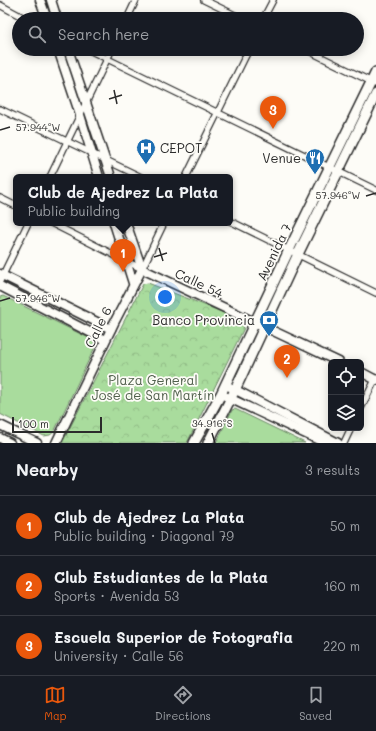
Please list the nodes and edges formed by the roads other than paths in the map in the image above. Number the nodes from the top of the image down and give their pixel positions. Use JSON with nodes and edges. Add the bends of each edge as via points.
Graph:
{"nodes":[{"id":1,"x":40,"y":0,"type":"edge"},
{"id":2,"x":50,"y":0,"type":"edge"},
{"id":3,"x":136,"y":0,"type":"edge"},
{"id":4,"x":204,"y":0,"type":"edge"},
{"id":5,"x":273,"y":0,"type":"edge"},
{"id":6,"x":0,"y":5,"type":"edge"},
{"id":7,"x":13,"y":12,"type":"edge"},
{"id":8,"x":44,"y":12,"type":"edge"},
{"id":9,"x":54,"y":12,"type":"edge"},
{"id":10,"x":130,"y":12,"type":"edge"},
{"id":11,"x":229,"y":12,"type":"edge"},
{"id":12,"x":267,"y":12,"type":"edge"},
{"id":13,"x":60,"y":56,"type":"edge"},
{"id":14,"x":70,"y":56,"type":"edge"},
{"id":15,"x":103,"y":56,"type":"edge"},
{"id":16,"x":246,"y":56,"type":"edge"},
{"id":17,"x":319,"y":56,"type":"edge"},
{"id":18,"x":107,"y":58,"type":"junction"},
{"id":19,"x":376,"y":72,"type":"edge"},
{"id":20,"x":374,"y":83,"type":"edge"},
{"id":21,"x":376,"y":94,"type":"edge"},
{"id":22,"x":86,"y":102,"type":"junction"},
{"id":23,"x":0,"y":108,"type":"edge"},
{"id":24,"x":218,"y":112,"type":"junction"},
{"id":25,"x":80,"y":115,"type":"junction"},
{"id":26,"x":68,"y":141,"type":"junction"},
{"id":27,"x":92,"y":154,"type":"junction"},
{"id":28,"x":105,"y":159,"type":"junction"},
{"id":29,"x":334,"y":170,"type":"junction"},
{"id":30,"x":52,"y":174,"type":"edge"},
{"id":31,"x":98,"y":174,"type":"edge"},
{"id":32,"x":110,"y":174,"type":"edge"},
{"id":33,"x":135,"y":174,"type":"edge"},
{"id":34,"x":187,"y":174,"type":"edge"},
{"id":35,"x":376,"y":190,"type":"edge"},
{"id":36,"x":0,"y":198,"type":"edge"},
{"id":37,"x":13,"y":204,"type":"edge"},
{"id":38,"x":233,"y":222,"type":"edge"},
{"id":39,"x":26,"y":226,"type":"edge"},
{"id":40,"x":57,"y":226,"type":"edge"},
{"id":41,"x":115,"y":226,"type":"edge"},
{"id":42,"x":127,"y":226,"type":"edge"},
{"id":43,"x":163,"y":226,"type":"edge"},
{"id":44,"x":289,"y":250,"type":"junction"},
{"id":45,"x":298,"y":254,"type":"junction"},
{"id":46,"x":126,"y":260,"type":"junction"},
{"id":47,"x":142,"y":269,"type":"junction"},
{"id":48,"x":1,"y":277,"type":"edge"},
{"id":49,"x":133,"y":283,"type":"junction"},
{"id":50,"x":0,"y":286,"type":"edge"},
{"id":51,"x":376,"y":293,"type":"edge"},
{"id":52,"x":255,"y":322,"type":"junction"},
{"id":53,"x":264,"y":326,"type":"junction"},
{"id":54,"x":110,"y":329,"type":"junction"},
{"id":55,"x":105,"y":340,"type":"junction"},
{"id":56,"x":333,"y":359,"type":"edge"},
{"id":57,"x":364,"y":373,"type":"edge"},
{"id":58,"x":376,"y":379,"type":"edge"},
{"id":59,"x":225,"y":385,"type":"junction"},
{"id":60,"x":235,"y":390,"type":"junction"},
{"id":61,"x":221,"y":394,"type":"junction"},
{"id":62,"x":230,"y":398,"type":"junction"},
{"id":63,"x":364,"y":402,"type":"edge"},
{"id":64,"x":0,"y":425,"type":"edge"},
{"id":65,"x":350,"y":431,"type":"edge"},
{"id":66,"x":0,"y":438,"type":"edge"},
{"id":67,"x":10,"y":443,"type":"edge"},
{"id":68,"x":37,"y":443,"type":"edge"},
{"id":69,"x":56,"y":443,"type":"edge"},
{"id":70,"x":194,"y":443,"type":"edge"},
{"id":71,"x":208,"y":443,"type":"edge"},
{"id":72,"x":325,"y":443,"type":"edge"},
{"id":73,"x":338,"y":443,"type":"edge"},
{"id":74,"x":344,"y":443,"type":"edge"}],
"edges":[{"from":1,"to":8,"type":"main road"},
{"from":2,"to":9,"type":"main road"},
{"from":3,"to":10,"type":"street"},
{"from":4,"to":11,"type":"street"},
{"from":5,"to":12,"type":"street"},
{"from":6,"to":7,"type":"street"},
{"from":13,"to":25,"type":"main road"},
{"from":14,"to":22,"type":"main road"},
{"from":15,"to":18,"type":"street"},
{"from":16,"to":24,"type":"street"},
{"from":17,"to":20,"type":"street"},
{"from":18,"to":22,"type":"street"},
{"from":18,"to":24,"type":"street"},
{"from":19,"to":20,"type":"main road","name":"Avenida 7"},
{"from":20,"to":29,"type":"main road","name":"Avenida 7"},
{"from":21,"to":29,"type":"main road","name":"Avenida 7"},
{"from":22,"to":25,"type":"street"},
{"from":22,"to":28,"type":"main road"},
{"from":23,"to":26,"type":"street"},
{"from":24,"to":29,"type":"street"},
{"from":24,"to":34,"type":"street"},
{"from":25,"to":26,"type":"street"},
{"from":25,"to":27,"type":"main road"},
{"from":26,"to":27,"type":"street"},
{"from":26,"to":30,"type":"street"},
{"from":27,"to":28,"type":"street"},
{"from":27,"to":31,"type":"main road"},
{"from":28,"to":32,"type":"main road"},
{"from":28,"to":33,"type":"street"},
{"from":29,"to":35,"type":"street"},
{"from":29,"to":44,"type":"main road","name":"Avenida 7"},
{"from":29,"to":45,"type":"main road","name":"Avenida 7"},
{"from":36,"to":37,"type":"street"},
{"from":38,"to":44,"type":"street"},
{"from":39,"to":48,"type":"street"},
{"from":40,"to":46,"type":"street","name":"Calle 54"},
{"from":41,"to":46,"type":"main road"},
{"from":42,"to":47,"type":"main road"},
{"from":43,"to":47,"type":"street","name":"Calle 6"},
{"from":44,"to":45,"type":"street"},
{"from":44,"to":52,"type":"main road","name":"Avenida 7"},
{"from":45,"to":51,"type":"street"},
{"from":45,"to":53,"type":"main road","name":"Avenida 7"},
{"from":46,"to":47,"type":"street","name":"Calle 54"},
{"from":46,"to":49,"type":"main road"},
{"from":47,"to":49,"type":"main road","name":"Calle 6"},
{"from":47,"to":52,"type":"main road","name":"Calle 54"},
{"from":48,"to":54,"type":"main road"},
{"from":49,"to":54,"type":"main road","name":"Calle 6"},
{"from":50,"to":55,"type":"main road"},
{"from":52,"to":53,"type":"main road","name":"Calle 54"},
{"from":52,"to":59,"type":"main road","name":"Avenida 7"},
{"from":53,"to":56,"type":"main road","name":"Calle 54"},
{"from":53,"to":60,"type":"main road","name":"Avenida 7"},
{"from":54,"to":55,"type":"main road","name":"Calle 6"},
{"from":55,"to":69,"type":"main road","name":"Calle 6"},
{"from":57,"to":58,"type":"main road"},
{"from":58,"to":63,"type":"street"},
{"from":59,"to":60,"type":"main road"},
{"from":59,"to":61,"type":"main road","name":"Avenida 7"},
{"from":60,"to":62,"type":"main road","name":"Avenida 7"},
{"from":60,"to":73,"type":"main road"},
{"from":61,"to":62,"type":"main road"},
{"from":61,"to":70,"type":"main road","name":"Avenida 7"},
{"from":62,"to":71,"type":"main road","name":"Avenida 7"},
{"from":62,"to":72,"type":"main road"},
{"from":64,"to":68,"type":"main road"},
{"from":65,"to":74,"type":"street"},
{"from":66,"to":67,"type":"main road"}]}
